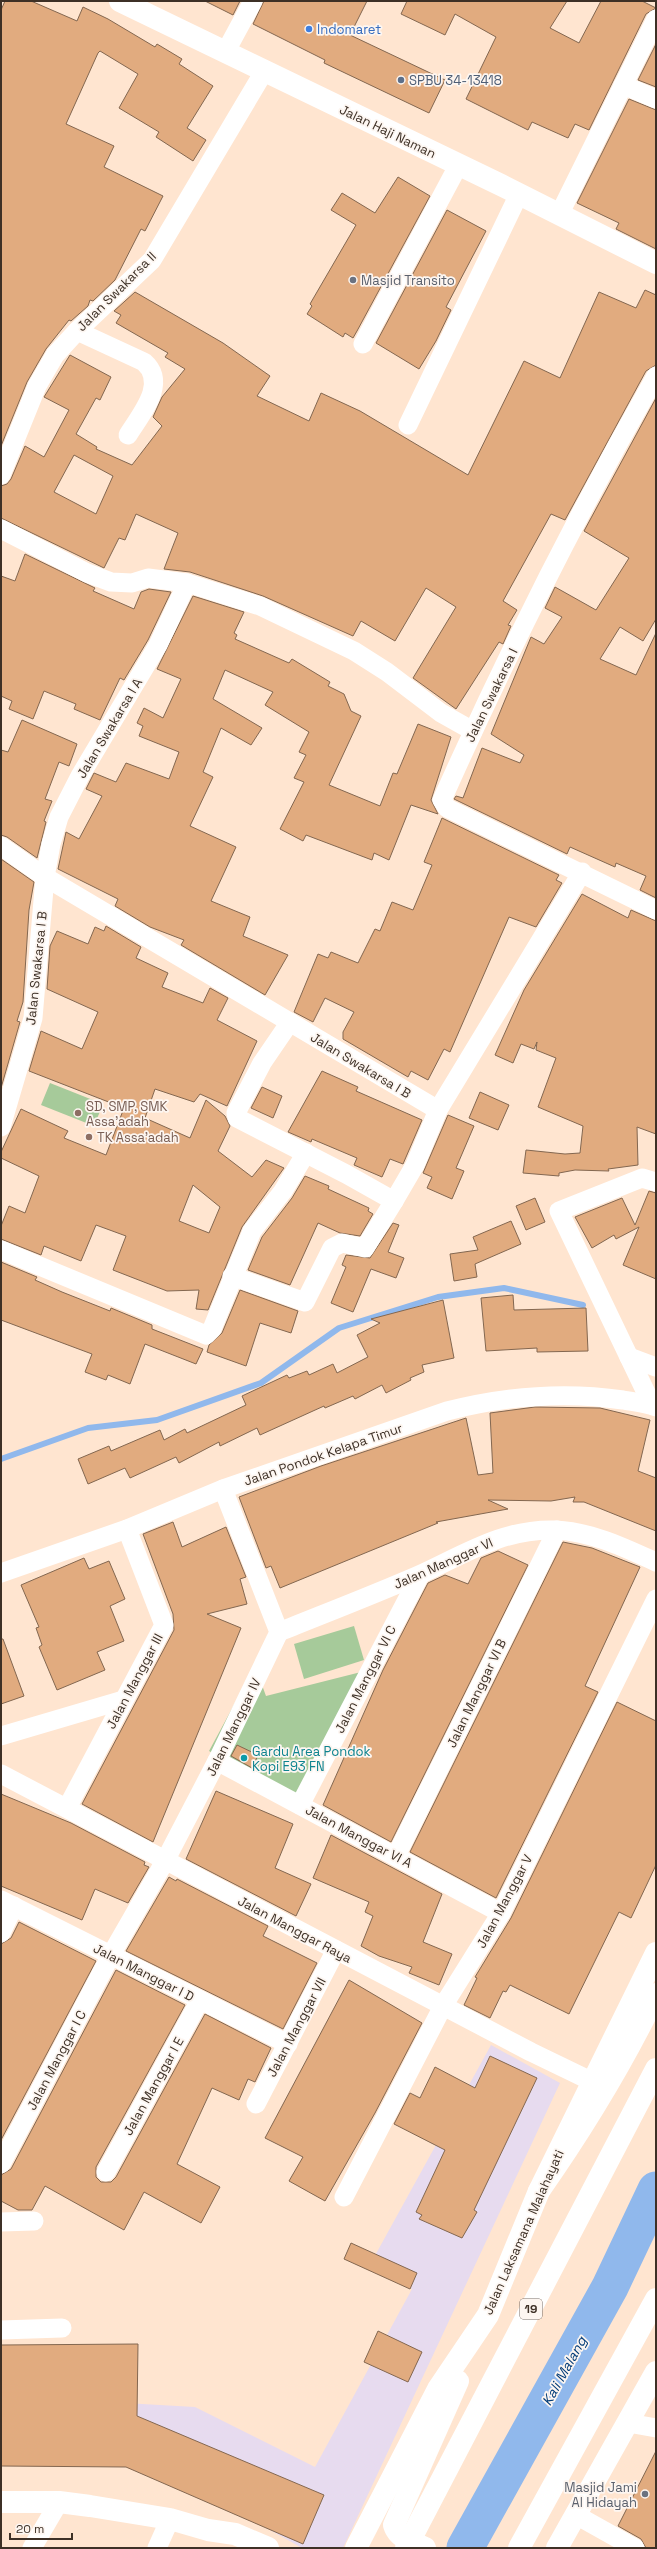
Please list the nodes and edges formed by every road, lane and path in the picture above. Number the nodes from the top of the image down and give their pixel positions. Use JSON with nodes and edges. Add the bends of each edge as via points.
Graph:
{"nodes":[{"id":1,"x":120,"y":1,"type":"edge"},
{"id":2,"x":253,"y":1,"type":"edge"},
{"id":3,"x":656,"y":19,"type":"edge"},
{"id":4,"x":226,"y":51,"type":"junction"},
{"id":5,"x":265,"y":70,"type":"junction"},
{"id":6,"x":623,"y":85,"type":"junction"},
{"id":7,"x":656,"y":99,"type":"edge"},
{"id":8,"x":459,"y":164,"type":"junction"},
{"id":9,"x":519,"y":194,"type":"junction"},
{"id":10,"x":559,"y":215,"type":"junction"},
{"id":11,"x":656,"y":263,"type":"edge"},
{"id":12,"x":76,"y":331,"type":"junction"},
{"id":13,"x":363,"y":344,"type":"dead end"},
{"id":14,"x":656,"y":376,"type":"edge"},
{"id":15,"x":408,"y":425,"type":"dead end"},
{"id":16,"x":128,"y":435,"type":"dead end"},
{"id":17,"x":1,"y":475,"type":"edge"},
{"id":18,"x":1,"y":529,"type":"edge"},
{"id":19,"x":187,"y":583,"type":"junction"},
{"id":20,"x":473,"y":731,"type":"junction"},
{"id":21,"x":1,"y":846,"type":"edge"},
{"id":22,"x":582,"y":872,"type":"junction"},
{"id":23,"x":45,"y":877,"type":"junction"},
{"id":24,"x":656,"y":910,"type":"edge"},
{"id":25,"x":290,"y":1022,"type":"junction"},
{"id":26,"x":438,"y":1110,"type":"junction"},
{"id":27,"x":1,"y":1127,"type":"edge"},
{"id":28,"x":306,"y":1153,"type":"junction"},
{"id":29,"x":656,"y":1182,"type":"edge"},
{"id":30,"x":394,"y":1202,"type":"junction"},
{"id":31,"x":1,"y":1250,"type":"edge"},
{"id":32,"x":232,"y":1276,"type":"junction"},
{"id":33,"x":629,"y":1357,"type":"junction"},
{"id":34,"x":656,"y":1367,"type":"edge"},
{"id":35,"x":654,"y":1406,"type":"edge"},
{"id":36,"x":223,"y":1489,"type":"junction"},
{"id":37,"x":127,"y":1529,"type":"junction"},
{"id":38,"x":557,"y":1530,"type":"junction"},
{"id":39,"x":656,"y":1562,"type":"edge"},
{"id":40,"x":1,"y":1573,"type":"edge"},
{"id":41,"x":420,"y":1574,"type":"junction"},
{"id":42,"x":656,"y":1599,"type":"edge"},
{"id":43,"x":279,"y":1632,"type":"junction"},
{"id":44,"x":123,"y":1700,"type":"junction"},
{"id":45,"x":1,"y":1736,"type":"edge"},
{"id":46,"x":217,"y":1761,"type":"junction"},
{"id":47,"x":1,"y":1774,"type":"edge"},
{"id":48,"x":300,"y":1805,"type":"junction"},
{"id":49,"x":67,"y":1808,"type":"junction"},
{"id":50,"x":396,"y":1856,"type":"junction"},
{"id":51,"x":165,"y":1861,"type":"junction"},
{"id":52,"x":8,"y":1903,"type":"edge"},
{"id":53,"x":501,"y":1913,"type":"junction"},
{"id":54,"x":1,"y":1933,"type":"edge"},
{"id":55,"x":336,"y":1950,"type":"junction"},
{"id":56,"x":656,"y":1953,"type":"edge"},
{"id":57,"x":111,"y":1955,"type":"junction"},
{"id":58,"x":200,"y":2000,"type":"junction"},
{"id":59,"x":653,"y":2001,"type":"edge"},
{"id":60,"x":443,"y":2006,"type":"junction"},
{"id":61,"x":288,"y":2044,"type":"junction"},
{"id":62,"x":656,"y":2069,"type":"edge"},
{"id":63,"x":591,"y":2081,"type":"junction"},
{"id":64,"x":256,"y":2104,"type":"dead end"},
{"id":65,"x":1,"y":2164,"type":"edge"},
{"id":66,"x":106,"y":2172,"type":"dead end"},
{"id":67,"x":539,"y":2191,"type":"junction"},
{"id":68,"x":344,"y":2197,"type":"dead end"},
{"id":69,"x":34,"y":2221,"type":"dead end"},
{"id":70,"x":1,"y":2222,"type":"edge"},
{"id":71,"x":656,"y":2299,"type":"edge"},
{"id":72,"x":488,"y":2315,"type":"junction"},
{"id":73,"x":62,"y":2328,"type":"dead end"},
{"id":74,"x":1,"y":2330,"type":"edge"},
{"id":75,"x":656,"y":2372,"type":"edge"},
{"id":76,"x":628,"y":2423,"type":"junction"},
{"id":77,"x":656,"y":2428,"type":"edge"},
{"id":78,"x":1,"y":2502,"type":"edge"},
{"id":79,"x":59,"y":2502,"type":"junction"},
{"id":80,"x":576,"y":2515,"type":"junction"},
{"id":81,"x":170,"y":2519,"type":"junction"},
{"id":82,"x":208,"y":2530,"type":"junction"},
{"id":83,"x":605,"y":2540,"type":"edge"},
{"id":84,"x":417,"y":2547,"type":"edge"},
{"id":85,"x":32,"y":2548,"type":"edge"},
{"id":86,"x":157,"y":2548,"type":"edge"},
{"id":87,"x":229,"y":2548,"type":"edge"},
{"id":88,"x":268,"y":2548,"type":"edge"},
{"id":89,"x":356,"y":2548,"type":"edge"},
{"id":90,"x":520,"y":2548,"type":"edge"},
{"id":91,"x":557,"y":2548,"type":"edge"},
{"id":92,"x":635,"y":2548,"type":"edge"}],
"edges":[{"from":1,"to":4,"type":"main road","name":"Jalan Haji Naman"},
{"from":2,"to":4,"type":"street"},
{"from":3,"to":6,"type":"street"},
{"from":4,"to":5,"type":"main road","name":"Jalan Haji Naman"},
{"from":5,"to":8,"type":"main road","name":"Jalan Haji Naman"},
{"from":5,"to":12,"type":"street","name":"Jalan Swakarsa II","via":[[152,260]]},
{"from":6,"to":7,"type":"street"},
{"from":6,"to":10,"type":"street"},
{"from":8,"to":9,"type":"main road","name":"Jalan Haji Naman"},
{"from":8,"to":13,"type":"street"},
{"from":9,"to":10,"type":"main road","name":"Jalan Haji Naman"},
{"from":9,"to":15,"type":"street"},
{"from":10,"to":11,"type":"main road","name":"Jalan Haji Naman"},
{"from":12,"to":16,"type":"street","via":[[144,362],[151,368],[154,377],[152,393]]},
{"from":12,"to":17,"type":"street","name":"Jalan Swakarsa II","via":[[55,355],[37,386]]},
{"from":14,"to":20,"type":"street","name":"Jalan Swakarsa I","via":[[560,557]]},
{"from":18,"to":19,"type":"street","via":[[110,582],[132,583],[148,578]]},
{"from":19,"to":20,"type":"street","via":[[260,606],[328,637],[387,672],[441,713]]},
{"from":19,"to":23,"type":"street","name":"Jalan Swakarsa I A","via":[[144,670],[68,796],[51,844]]},
{"from":20,"to":22,"type":"street","name":"Jalan Swakarsa I","via":[[442,800],[443,805]]},
{"from":21,"to":23,"type":"street","name":"Jalan Swakarsa I B"},
{"from":22,"to":24,"type":"street","name":"Jalan Swakarsa I"},
{"from":22,"to":26,"type":"street"},
{"from":23,"to":25,"type":"street","name":"Jalan Swakarsa I B"},
{"from":23,"to":27,"type":"street","name":"Jalan Swakarsa I B","via":[[33,1018]]},
{"from":25,"to":26,"type":"street","name":"Jalan Swakarsa I B"},
{"from":25,"to":28,"type":"street","via":[[262,1063],[236,1116],[238,1120]]},
{"from":26,"to":30,"type":"street","via":[[415,1165]]},
{"from":28,"to":30,"type":"street"},
{"from":28,"to":32,"type":"street","via":[[283,1191],[252,1231]]},
{"from":29,"to":33,"type":"street","via":[[642,1178],[559,1211]]},
{"from":30,"to":32,"type":"street","via":[[365,1248],[342,1243],[332,1248],[305,1302]]},
{"from":31,"to":32,"type":"street","via":[[203,1334],[208,1334],[212,1328]]},
{"from":33,"to":34,"type":"street"},
{"from":33,"to":35,"type":"street"},
{"from":35,"to":36,"type":"street","name":"Jalan Pondok Kelapa Timur","via":[[586,1395],[550,1395],[482,1402],[447,1411]]},
{"from":36,"to":37,"type":"street","name":"Jalan Pondok Kelapa Timur"},
{"from":36,"to":43,"type":"street"},
{"from":37,"to":40,"type":"street","name":"Jalan Pondok Kelapa Timur"},
{"from":37,"to":44,"type":"street","name":"Jalan Manggar III","via":[[164,1625]]},
{"from":38,"to":39,"type":"street","name":"Jalan Manggar VI","via":[[603,1538]]},
{"from":38,"to":41,"type":"street","name":"Jalan Manggar VI","via":[[538,1530],[489,1540]]},
{"from":38,"to":50,"type":"street","name":"Jalan Manggar VI B"},
{"from":41,"to":43,"type":"street","name":"Jalan Manggar VI"},
{"from":41,"to":48,"type":"street","name":"Jalan Manggar VI C"},
{"from":42,"to":53,"type":"street","name":"Jalan Manggar V"},
{"from":43,"to":46,"type":"street","name":"Jalan Manggar IV"},
{"from":44,"to":45,"type":"street"},
{"from":44,"to":49,"type":"street","name":"Jalan Manggar III"},
{"from":46,"to":48,"type":"street","name":"Jalan Manggar VI A"},
{"from":46,"to":51,"type":"street","name":"Jalan Manggar IV"},
{"from":47,"to":49,"type":"street","name":"Jalan Manggar Raya"},
{"from":48,"to":50,"type":"street","name":"Jalan Manggar VI A"},
{"from":49,"to":51,"type":"street","name":"Jalan Manggar Raya"},
{"from":50,"to":53,"type":"street","name":"Jalan Manggar VI A"},
{"from":51,"to":55,"type":"street","name":"Jalan Manggar Raya"},
{"from":51,"to":57,"type":"street","name":"Jalan Manggar IV"},
{"from":52,"to":54,"type":"street"},
{"from":52,"to":57,"type":"street","name":"Jalan Manggar I D"},
{"from":53,"to":60,"type":"street","name":"Jalan Manggar V"},
{"from":55,"to":60,"type":"street","name":"Jalan Manggar Raya"},
{"from":55,"to":61,"type":"street","name":"Jalan Manggar VII"},
{"from":56,"to":63,"type":"main road","name":"Jalan Laksamana Malahayati"},
{"from":57,"to":58,"type":"street","name":"Jalan Manggar I D"},
{"from":57,"to":65,"type":"street","name":"Jalan Manggar I C"},
{"from":58,"to":61,"type":"street","name":"Jalan Manggar I D"},
{"from":58,"to":66,"type":"street","name":"Jalan Manggar I E"},
{"from":59,"to":67,"type":"main road","via":[[603,2095]]},
{"from":60,"to":63,"type":"street","name":"Jalan Manggar Raya"},
{"from":60,"to":68,"type":"street","name":"Jalan Manggar V"},
{"from":61,"to":64,"type":"street","name":"Jalan Manggar VII"},
{"from":62,"to":84,"type":"main road","number":"19"},
{"from":63,"to":67,"type":"main road","name":"Jalan Laksamana Malahayati"},
{"from":67,"to":72,"type":"main road","name":"Jalan Laksamana Malahayati"},
{"from":69,"to":70,"type":"street"},
{"from":71,"to":90,"type":"main road"},
{"from":72,"to":84,"type":"main road","via":[[394,2525],[396,2532]]},
{"from":72,"to":89,"type":"main road","name":"Jalan Laksamana Malahayati","via":[[438,2389]]},
{"from":73,"to":74,"type":"street"},
{"from":75,"to":76,"type":"main road"},
{"from":76,"to":77,"type":"street"},
{"from":76,"to":80,"type":"main road"},
{"from":78,"to":79,"type":"main road"},
{"from":79,"to":81,"type":"main road"},
{"from":79,"to":85,"type":"street"},
{"from":80,"to":83,"type":"street"},
{"from":80,"to":91,"type":"main road"},
{"from":81,"to":82,"type":"main road"},
{"from":81,"to":86,"type":"street"},
{"from":82,"to":87,"type":"main road"},
{"from":82,"to":88,"type":"main road","via":[[235,2534]]},
{"from":83,"to":92,"type":"street"}]}
